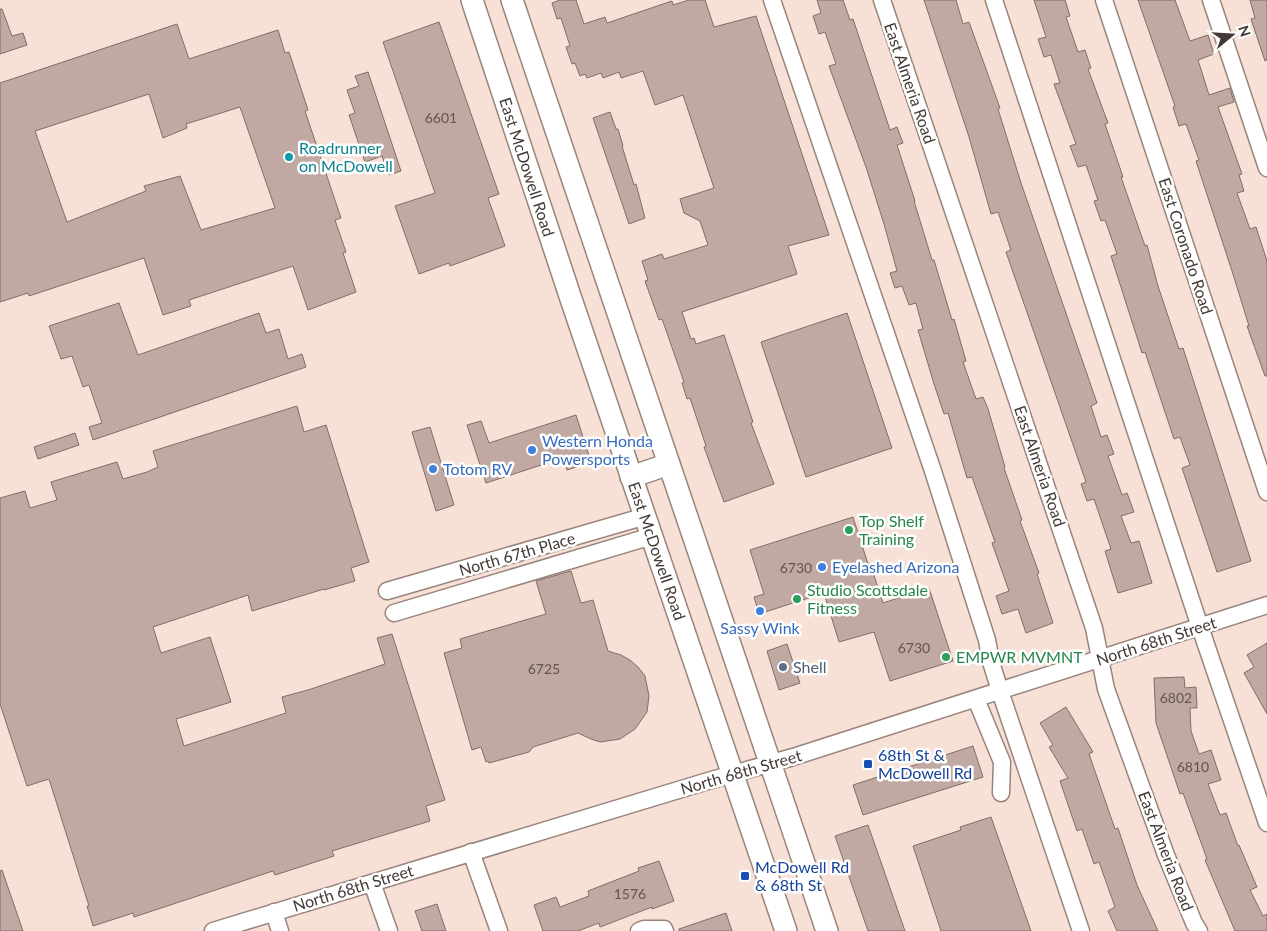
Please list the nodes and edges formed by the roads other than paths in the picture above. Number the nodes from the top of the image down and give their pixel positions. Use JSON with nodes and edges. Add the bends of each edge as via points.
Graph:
{"nodes":[{"id":1,"x":472,"y":0,"type":"edge"},
{"id":2,"x":512,"y":0,"type":"edge"},
{"id":3,"x":772,"y":0,"type":"edge"},
{"id":4,"x":882,"y":0,"type":"edge"},
{"id":5,"x":994,"y":0,"type":"edge"},
{"id":6,"x":1104,"y":0,"type":"edge"},
{"id":7,"x":1211,"y":0,"type":"edge"},
{"id":8,"x":1267,"y":168,"type":"edge"},
{"id":9,"x":669,"y":464,"type":"junction"},
{"id":10,"x":632,"y":477,"type":"junction"},
{"id":11,"x":1267,"y":492,"type":"edge"},
{"id":12,"x":649,"y":526,"type":"junction"},
{"id":13,"x":387,"y":591,"type":"dead end"},
{"id":14,"x":1267,"y":605,"type":"edge"},
{"id":15,"x":394,"y":613,"type":"dead end"},
{"id":16,"x":1200,"y":627,"type":"junction"},
{"id":17,"x":1101,"y":659,"type":"junction"},
{"id":18,"x":1000,"y":691,"type":"junction"},
{"id":19,"x":976,"y":699,"type":"junction"},
{"id":20,"x":770,"y":764,"type":"junction"},
{"id":21,"x":733,"y":774,"type":"junction"},
{"id":22,"x":1002,"y":793,"type":"dead end"},
{"id":23,"x":1267,"y":823,"type":"edge"},
{"id":24,"x":472,"y":852,"type":"junction"},
{"id":25,"x":372,"y":883,"type":"junction"},
{"id":26,"x":274,"y":912,"type":"junction"},
{"id":27,"x":665,"y":930,"type":"edge"},
{"id":28,"x":213,"y":931,"type":"edge"},
{"id":29,"x":280,"y":931,"type":"edge"},
{"id":30,"x":388,"y":931,"type":"edge"},
{"id":31,"x":499,"y":931,"type":"edge"},
{"id":32,"x":639,"y":931,"type":"edge"},
{"id":33,"x":786,"y":931,"type":"edge"},
{"id":34,"x":827,"y":931,"type":"edge"},
{"id":35,"x":1081,"y":931,"type":"edge"},
{"id":36,"x":1199,"y":931,"type":"edge"}],
"edges":[{"from":1,"to":10,"type":"main road","name":"East McDowell Road"},
{"from":2,"to":9,"type":"main road"},
{"from":3,"to":18,"type":"street","via":[[932,468]]},
{"from":4,"to":17,"type":"street","name":"East Almeria Road","via":[[1094,628]]},
{"from":5,"to":16,"type":"street"},
{"from":6,"to":11,"type":"street","name":"East Coronado Road"},
{"from":7,"to":8,"type":"street"},
{"from":9,"to":10,"type":"main road"},
{"from":9,"to":20,"type":"main road"},
{"from":10,"to":12,"type":"main road","name":"East McDowell Road"},
{"from":12,"to":13,"type":"street","name":"North 67th Place"},
{"from":12,"to":15,"type":"street","name":"North 67th Place"},
{"from":12,"to":21,"type":"main road","name":"East McDowell Road"},
{"from":14,"to":16,"type":"street","name":"North 68th Street"},
{"from":16,"to":17,"type":"street","name":"North 68th Street"},
{"from":16,"to":23,"type":"street"},
{"from":17,"to":18,"type":"street","name":"North 68th Street"},
{"from":17,"to":36,"type":"street","name":"East Almeria Road","via":[[1106,689],[1166,855]]},
{"from":18,"to":19,"type":"street","name":"North 68th Street"},
{"from":18,"to":35,"type":"street"},
{"from":19,"to":20,"type":"street","name":"North 68th Street"},
{"from":19,"to":22,"type":"street","via":[[1002,762]]},
{"from":20,"to":21,"type":"street","name":"North 68th Street"},
{"from":20,"to":34,"type":"main road"},
{"from":21,"to":24,"type":"street","name":"North 68th Street"},
{"from":21,"to":33,"type":"main road","name":"East McDowell Road"},
{"from":24,"to":25,"type":"street","name":"North 68th Street"},
{"from":24,"to":31,"type":"street"},
{"from":25,"to":26,"type":"street","name":"North 68th Street"},
{"from":25,"to":30,"type":"street"},
{"from":26,"to":28,"type":"street","name":"North 68th Street"},
{"from":26,"to":29,"type":"street"},
{"from":27,"to":32,"type":"street"}]}
